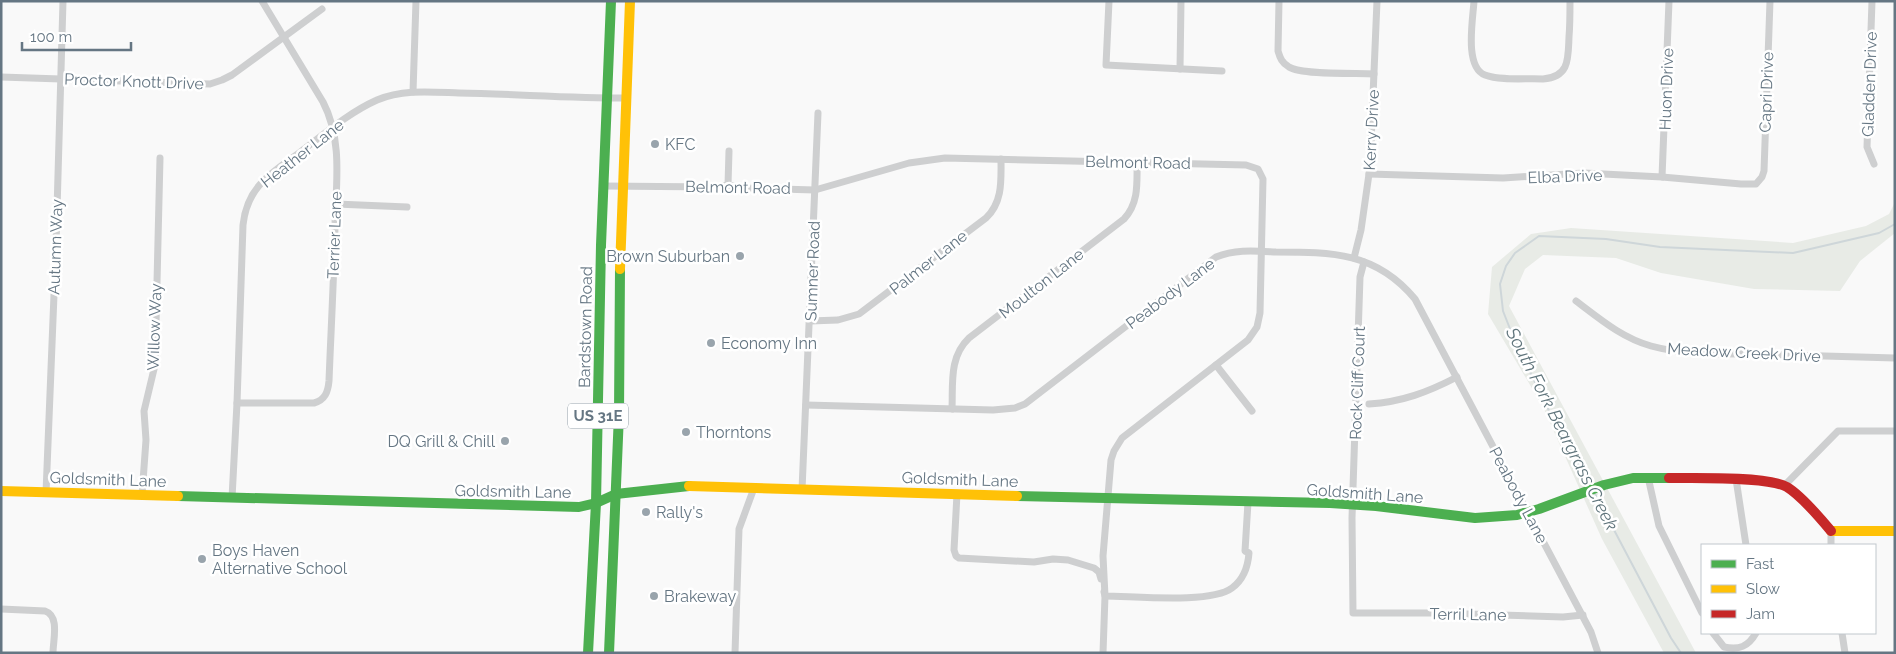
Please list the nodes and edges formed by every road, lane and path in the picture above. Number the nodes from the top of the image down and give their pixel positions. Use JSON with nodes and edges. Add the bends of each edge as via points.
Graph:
{"nodes":[{"id":1,"x":63,"y":1,"type":"edge"},
{"id":2,"x":262,"y":1,"type":"edge"},
{"id":3,"x":416,"y":1,"type":"edge"},
{"id":4,"x":611,"y":1,"type":"edge"},
{"id":5,"x":630,"y":1,"type":"edge"},
{"id":6,"x":1110,"y":1,"type":"edge"},
{"id":7,"x":1181,"y":1,"type":"edge"},
{"id":8,"x":1279,"y":1,"type":"edge"},
{"id":9,"x":1376,"y":1,"type":"edge"},
{"id":10,"x":1474,"y":1,"type":"edge"},
{"id":11,"x":1570,"y":1,"type":"edge"},
{"id":12,"x":1669,"y":1,"type":"edge"},
{"id":13,"x":1770,"y":1,"type":"edge"},
{"id":14,"x":1872,"y":1,"type":"edge"},
{"id":15,"x":322,"y":9,"type":"dead end"},
{"id":16,"x":284,"y":37,"type":"junction"},
{"id":17,"x":1180,"y":69,"type":"junction"},
{"id":18,"x":1222,"y":71,"type":"dead end"},
{"id":19,"x":1374,"y":74,"type":"junction"},
{"id":20,"x":1,"y":77,"type":"edge"},
{"id":21,"x":60,"y":79,"type":"junction"},
{"id":22,"x":413,"y":92,"type":"junction"},
{"id":23,"x":607,"y":98,"type":"junction"},
{"id":24,"x":625,"y":98,"type":"junction"},
{"id":25,"x":818,"y":112,"type":"dead end"},
{"id":26,"x":333,"y":129,"type":"junction"},
{"id":27,"x":729,"y":151,"type":"dead end"},
{"id":28,"x":160,"y":158,"type":"dead end"},
{"id":29,"x":1001,"y":158,"type":"junction"},
{"id":30,"x":1137,"y":162,"type":"junction"},
{"id":31,"x":1874,"y":164,"type":"dead end"},
{"id":32,"x":1369,"y":174,"type":"junction"},
{"id":33,"x":1662,"y":176,"type":"junction"},
{"id":34,"x":1759,"y":182,"type":"joint"},
{"id":35,"x":603,"y":186,"type":"junction"},
{"id":36,"x":623,"y":186,"type":"junction"},
{"id":37,"x":728,"y":186,"type":"junction"},
{"id":38,"x":815,"y":190,"type":"junction"},
{"id":39,"x":336,"y":204,"type":"junction"},
{"id":40,"x":407,"y":207,"type":"dead end"},
{"id":41,"x":1262,"y":251,"type":"junction"},
{"id":42,"x":1354,"y":258,"type":"junction"},
{"id":43,"x":1364,"y":262,"type":"junction"},
{"id":44,"x":1576,"y":301,"type":"dead end"},
{"id":45,"x":600,"y":307,"type":"junction"},
{"id":46,"x":619,"y":312,"type":"junction"},
{"id":47,"x":810,"y":321,"type":"junction"},
{"id":48,"x":1895,"y":358,"type":"edge"},
{"id":49,"x":1216,"y":365,"type":"junction"},
{"id":50,"x":1457,"y":377,"type":"junction"},
{"id":51,"x":238,"y":402,"type":"junction"},
{"id":52,"x":1369,"y":404,"type":"dead end"},
{"id":53,"x":806,"y":405,"type":"junction"},
{"id":54,"x":952,"y":409,"type":"junction"},
{"id":55,"x":1252,"y":411,"type":"dead end"},
{"id":56,"x":1895,"y":431,"type":"edge"},
{"id":57,"x":1648,"y":477,"type":"junction"},
{"id":58,"x":1736,"y":480,"type":"junction"},
{"id":59,"x":1784,"y":486,"type":"junction"},
{"id":60,"x":754,"y":488,"type":"junction"},
{"id":61,"x":802,"y":490,"type":"junction"},
{"id":62,"x":1,"y":491,"type":"edge"},
{"id":63,"x":46,"y":493,"type":"junction"},
{"id":64,"x":616,"y":494,"type":"junction"},
{"id":65,"x":957,"y":494,"type":"junction"},
{"id":66,"x":142,"y":496,"type":"junction"},
{"id":67,"x":232,"y":498,"type":"junction"},
{"id":68,"x":1108,"y":499,"type":"junction"},
{"id":69,"x":1248,"y":502,"type":"junction"},
{"id":70,"x":596,"y":503,"type":"junction"},
{"id":71,"x":1353,"y":505,"type":"junction"},
{"id":72,"x":1528,"y":512,"type":"junction"},
{"id":73,"x":1831,"y":531,"type":"junction"},
{"id":74,"x":1895,"y":531,"type":"edge"},
{"id":75,"x":1746,"y":544,"type":"edge"},
{"id":76,"x":1830,"y":544,"type":"edge"},
{"id":77,"x":1105,"y":596,"type":"junction"},
{"id":78,"x":1,"y":609,"type":"edge"},
{"id":79,"x":1701,"y":611,"type":"edge"},
{"id":80,"x":1353,"y":613,"type":"joint"},
{"id":81,"x":1582,"y":615,"type":"junction"},
{"id":82,"x":1714,"y":634,"type":"edge"},
{"id":83,"x":1755,"y":634,"type":"edge"},
{"id":84,"x":1842,"y":634,"type":"edge"},
{"id":85,"x":53,"y":653,"type":"edge"},
{"id":86,"x":588,"y":653,"type":"edge"},
{"id":87,"x":609,"y":653,"type":"edge"},
{"id":88,"x":735,"y":653,"type":"edge"},
{"id":89,"x":1103,"y":653,"type":"edge"},
{"id":90,"x":1598,"y":653,"type":"edge"},
{"id":91,"x":1845,"y":653,"type":"edge"}],
"edges":[{"from":1,"to":21,"type":"street","name":"Autumn Way"},
{"from":2,"to":16,"type":"street","name":"Terrier Lane"},
{"from":3,"to":22,"type":"street"},
{"from":4,"to":23,"type":"street","name":"Bardstown Road","number":"US 31E"},
{"from":5,"to":24,"type":"street","name":"Bardstown Road","number":"US 31E"},
{"from":6,"to":17,"type":"street","via":[[1106,65]]},
{"from":7,"to":17,"type":"street"},
{"from":8,"to":19,"type":"street","via":[[1278,52],[1287,66],[1302,71]]},
{"from":9,"to":19,"type":"street","name":"Kerry Drive"},
{"from":10,"to":11,"type":"street","via":[[1472,55],[1475,66],[1487,76],[1522,78],[1550,78],[1564,70],[1568,57]]},
{"from":12,"to":33,"type":"street","name":"Huon Drive"},
{"from":13,"to":34,"type":"street","name":"Capri Drive","via":[[1764,171]]},
{"from":14,"to":31,"type":"street","name":"Gladden Drive","via":[[1866,147]]},
{"from":15,"to":16,"type":"street","name":"Proctor Knott Drive"},
{"from":16,"to":21,"type":"street","name":"Proctor Knott Drive","via":[[227,78],[210,84]]},
{"from":16,"to":26,"type":"street","name":"Terrier Lane","via":[[324,102]]},
{"from":17,"to":18,"type":"street"},
{"from":19,"to":32,"type":"street","name":"Kerry Drive"},
{"from":20,"to":21,"type":"street","name":"Proctor Knott Drive"},
{"from":21,"to":63,"type":"street","name":"Autumn Way"},
{"from":22,"to":23,"type":"street","name":"Heather Lane"},
{"from":22,"to":26,"type":"street","name":"Heather Lane","via":[[377,100]]},
{"from":23,"to":24,"type":"street","name":"Heather Lane"},
{"from":23,"to":35,"type":"street","name":"Bardstown Road","number":"US 31E"},
{"from":24,"to":36,"type":"street","name":"Bardstown Road","number":"US 31E"},
{"from":25,"to":38,"type":"street","name":"Sumner Road"},
{"from":26,"to":39,"type":"street","name":"Terrier Lane","via":[[337,152]]},
{"from":26,"to":51,"type":"street","name":"Heather Lane","via":[[263,180],[246,208]]},
{"from":27,"to":37,"type":"street"},
{"from":28,"to":66,"type":"street","name":"Willow Way","via":[[154,365],[144,411],[146,440]]},
{"from":29,"to":30,"type":"street","name":"Belmont Road"},
{"from":29,"to":38,"type":"street","name":"Belmont Road","via":[[931,159]]},
{"from":29,"to":47,"type":"street","name":"Palmer Lane","via":[[998,200],[986,218],[859,314],[838,320]]},
{"from":30,"to":41,"type":"street","name":"Belmont Road","via":[[1246,165],[1258,169],[1263,179]]},
{"from":30,"to":54,"type":"street","name":"Moulton Lane","via":[[1132,211],[960,348],[953,366]]},
{"from":32,"to":33,"type":"street","name":"Elba Drive","via":[[1503,178],[1584,174]]},
{"from":32,"to":42,"type":"street","name":"Kerry Drive"},
{"from":33,"to":34,"type":"street","name":"Elba Drive","via":[[1750,185]]},
{"from":35,"to":36,"type":"street","name":"Belmont Road"},
{"from":35,"to":45,"type":"street","name":"Bardstown Road","number":"US 31E"},
{"from":36,"to":37,"type":"street","name":"Belmont Road"},
{"from":36,"to":46,"type":"street","name":"Bardstown Road","number":"US 31E"},
{"from":37,"to":38,"type":"street","name":"Belmont Road"},
{"from":38,"to":47,"type":"street","name":"Sumner Road"},
{"from":39,"to":40,"type":"street"},
{"from":39,"to":51,"type":"street","name":"Terrier Lane","via":[[326,395],[314,404]]},
{"from":41,"to":42,"type":"street","name":"Peabody Lane","via":[[1333,253]]},
{"from":41,"to":49,"type":"street","name":"Belmont Road","via":[[1257,327],[1248,340]]},
{"from":41,"to":54,"type":"street","name":"Peabody Lane","via":[[1232,252],[1216,257],[1020,406],[1005,410]]},
{"from":42,"to":43,"type":"street","name":"Peabody Lane"},
{"from":43,"to":50,"type":"street","name":"Peabody Lane","via":[[1386,273],[1415,299]]},
{"from":43,"to":71,"type":"street","name":"Rock Cliff Court","via":[[1360,277]]},
{"from":44,"to":48,"type":"street","name":"Meadow Creek Drive","via":[[1631,338],[1672,351]]},
{"from":45,"to":46,"type":"street"},
{"from":45,"to":70,"type":"street","name":"Bardstown Road","number":"US 31E"},
{"from":46,"to":64,"type":"street","name":"Bardstown Road","number":"US 31E"},
{"from":47,"to":53,"type":"street","name":"Sumner Road"},
{"from":49,"to":55,"type":"street"},
{"from":49,"to":68,"type":"street","name":"Belmont Road","via":[[1118,442],[1111,460]]},
{"from":50,"to":52,"type":"street","via":[[1408,399]]},
{"from":50,"to":72,"type":"street","name":"Peabody Lane"},
{"from":51,"to":67,"type":"street","name":"Heather Lane"},
{"from":53,"to":54,"type":"street","name":"Peabody Lane"},
{"from":53,"to":61,"type":"street","name":"Sumner Road"},
{"from":56,"to":59,"type":"street","via":[[1838,431]]},
{"from":57,"to":58,"type":"street","name":"Goldsmith Lane"},
{"from":57,"to":72,"type":"street","name":"Goldsmith Lane","via":[[1604,485]]},
{"from":57,"to":79,"type":"street","via":[[1659,526]]},
{"from":58,"to":59,"type":"street","name":"Goldsmith Lane"},
{"from":58,"to":75,"type":"street"},
{"from":59,"to":73,"type":"street","name":"Goldsmith Lane","via":[[1819,516]]},
{"from":60,"to":61,"type":"street","name":"Goldsmith Lane"},
{"from":60,"to":64,"type":"street","name":"Goldsmith Lane","via":[[686,486]]},
{"from":60,"to":88,"type":"street","via":[[739,529]]},
{"from":61,"to":65,"type":"street","name":"Goldsmith Lane"},
{"from":62,"to":63,"type":"street","name":"Goldsmith Lane"},
{"from":63,"to":66,"type":"street","name":"Goldsmith Lane"},
{"from":64,"to":70,"type":"street","name":"Goldsmith Lane"},
{"from":64,"to":87,"type":"street","name":"Bardstown Road","number":"US 31E"},
{"from":65,"to":68,"type":"street","name":"Goldsmith Lane"},
{"from":65,"to":77,"type":"street","via":[[956,556],[1034,562],[1053,559],[1088,566],[1098,572]]},
{"from":66,"to":67,"type":"street","name":"Goldsmith Lane"},
{"from":67,"to":70,"type":"street","name":"Goldsmith Lane","via":[[579,507]]},
{"from":68,"to":69,"type":"street","name":"Goldsmith Lane"},
{"from":68,"to":77,"type":"street","name":"Belmont Road","via":[[1103,556]]},
{"from":69,"to":71,"type":"street","name":"Goldsmith Lane"},
{"from":69,"to":77,"type":"street","via":[[1245,551],[1249,556],[1243,575],[1234,587],[1219,594],[1196,597]]},
{"from":70,"to":86,"type":"street","name":"Bardstown Road","number":"US 31E"},
{"from":71,"to":72,"type":"street","name":"Goldsmith Lane","via":[[1475,518],[1498,518]]},
{"from":71,"to":80,"type":"street","name":"Rock Cliff Court"},
{"from":72,"to":81,"type":"street","name":"Peabody Lane"},
{"from":73,"to":74,"type":"street"},
{"from":73,"to":76,"type":"street"},
{"from":77,"to":89,"type":"street"},
{"from":78,"to":85,"type":"street","via":[[50,613],[54,620]]},
{"from":80,"to":81,"type":"street","name":"Terril Lane"},
{"from":81,"to":90,"type":"street","name":"Peabody Lane"},
{"from":82,"to":83,"type":"street","via":[[1724,647],[1734,649],[1744,647]]},
{"from":84,"to":91,"type":"street"}]}
